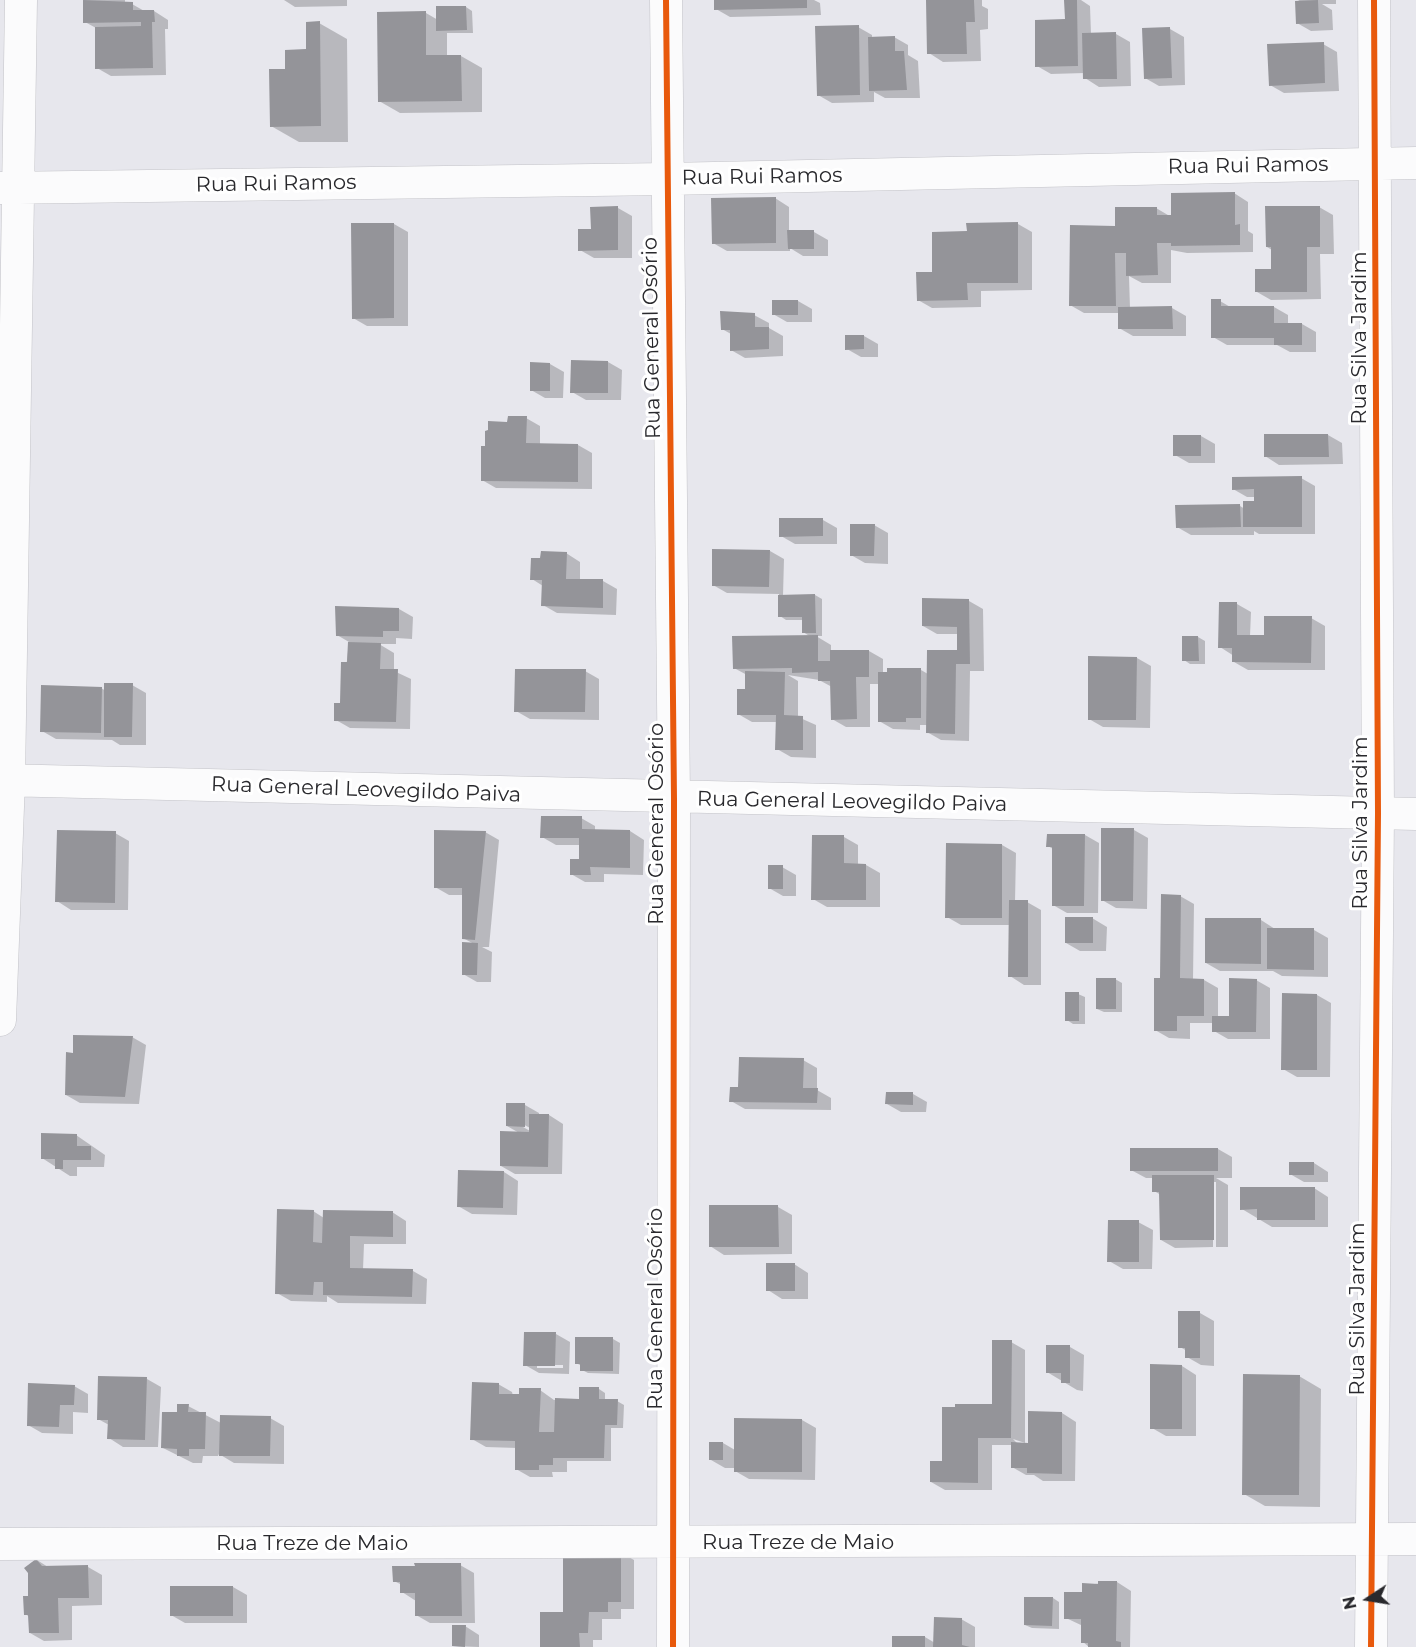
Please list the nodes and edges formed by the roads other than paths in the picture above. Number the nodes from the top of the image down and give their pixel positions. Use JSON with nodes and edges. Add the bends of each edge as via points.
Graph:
{"nodes":[{"id":1,"x":21,"y":0,"type":"edge"},
{"id":2,"x":666,"y":0,"type":"edge"},
{"id":3,"x":1374,"y":0,"type":"edge"},
{"id":4,"x":1416,"y":163,"type":"edge"},
{"id":5,"x":1376,"y":164,"type":"junction"},
{"id":6,"x":667,"y":179,"type":"junction"},
{"id":7,"x":9,"y":188,"type":"edge"},
{"id":8,"x":5,"y":780,"type":"edge"},
{"id":9,"x":674,"y":798,"type":"junction"},
{"id":10,"x":1378,"y":813,"type":"junction"},
{"id":11,"x":1416,"y":814,"type":"edge"},
{"id":12,"x":0,"y":1020,"type":"edge"},
{"id":13,"x":1372,"y":1539,"type":"junction"},
{"id":14,"x":1416,"y":1539,"type":"edge"},
{"id":15,"x":0,"y":1544,"type":"edge"},
{"id":16,"x":673,"y":1544,"type":"junction"},
{"id":17,"x":673,"y":1647,"type":"edge"},
{"id":18,"x":1371,"y":1647,"type":"edge"}],
"edges":[{"from":1,"to":7,"type":"street"},
{"from":2,"to":6,"type":"street","name":"Rua General Osório"},
{"from":3,"to":5,"type":"street","name":"Rua Silva Jardim"},
{"from":4,"to":5,"type":"street","name":"Rua Rui Ramos"},
{"from":5,"to":6,"type":"street","name":"Rua Rui Ramos"},
{"from":5,"to":10,"type":"street","name":"Rua Silva Jardim"},
{"from":6,"to":7,"type":"street","name":"Rua Rui Ramos"},
{"from":6,"to":9,"type":"street","name":"Rua General Osório"},
{"from":7,"to":8,"type":"street"},
{"from":8,"to":9,"type":"street","name":"Rua General Leovegildo Paiva"},
{"from":8,"to":12,"type":"street"},
{"from":9,"to":10,"type":"street","name":"Rua General Leovegildo Paiva"},
{"from":9,"to":16,"type":"street","name":"Rua General Osório"},
{"from":10,"to":11,"type":"street","name":"Rua General Leovegildo Paiva"},
{"from":10,"to":13,"type":"street","name":"Rua Silva Jardim"},
{"from":13,"to":14,"type":"street","name":"Rua Treze de Maio"},
{"from":13,"to":16,"type":"street","name":"Rua Treze de Maio"},
{"from":13,"to":18,"type":"street","name":"Rua Silva Jardim"},
{"from":15,"to":16,"type":"street","name":"Rua Treze de Maio"},
{"from":16,"to":17,"type":"street","name":"Rua General Osório"}]}
